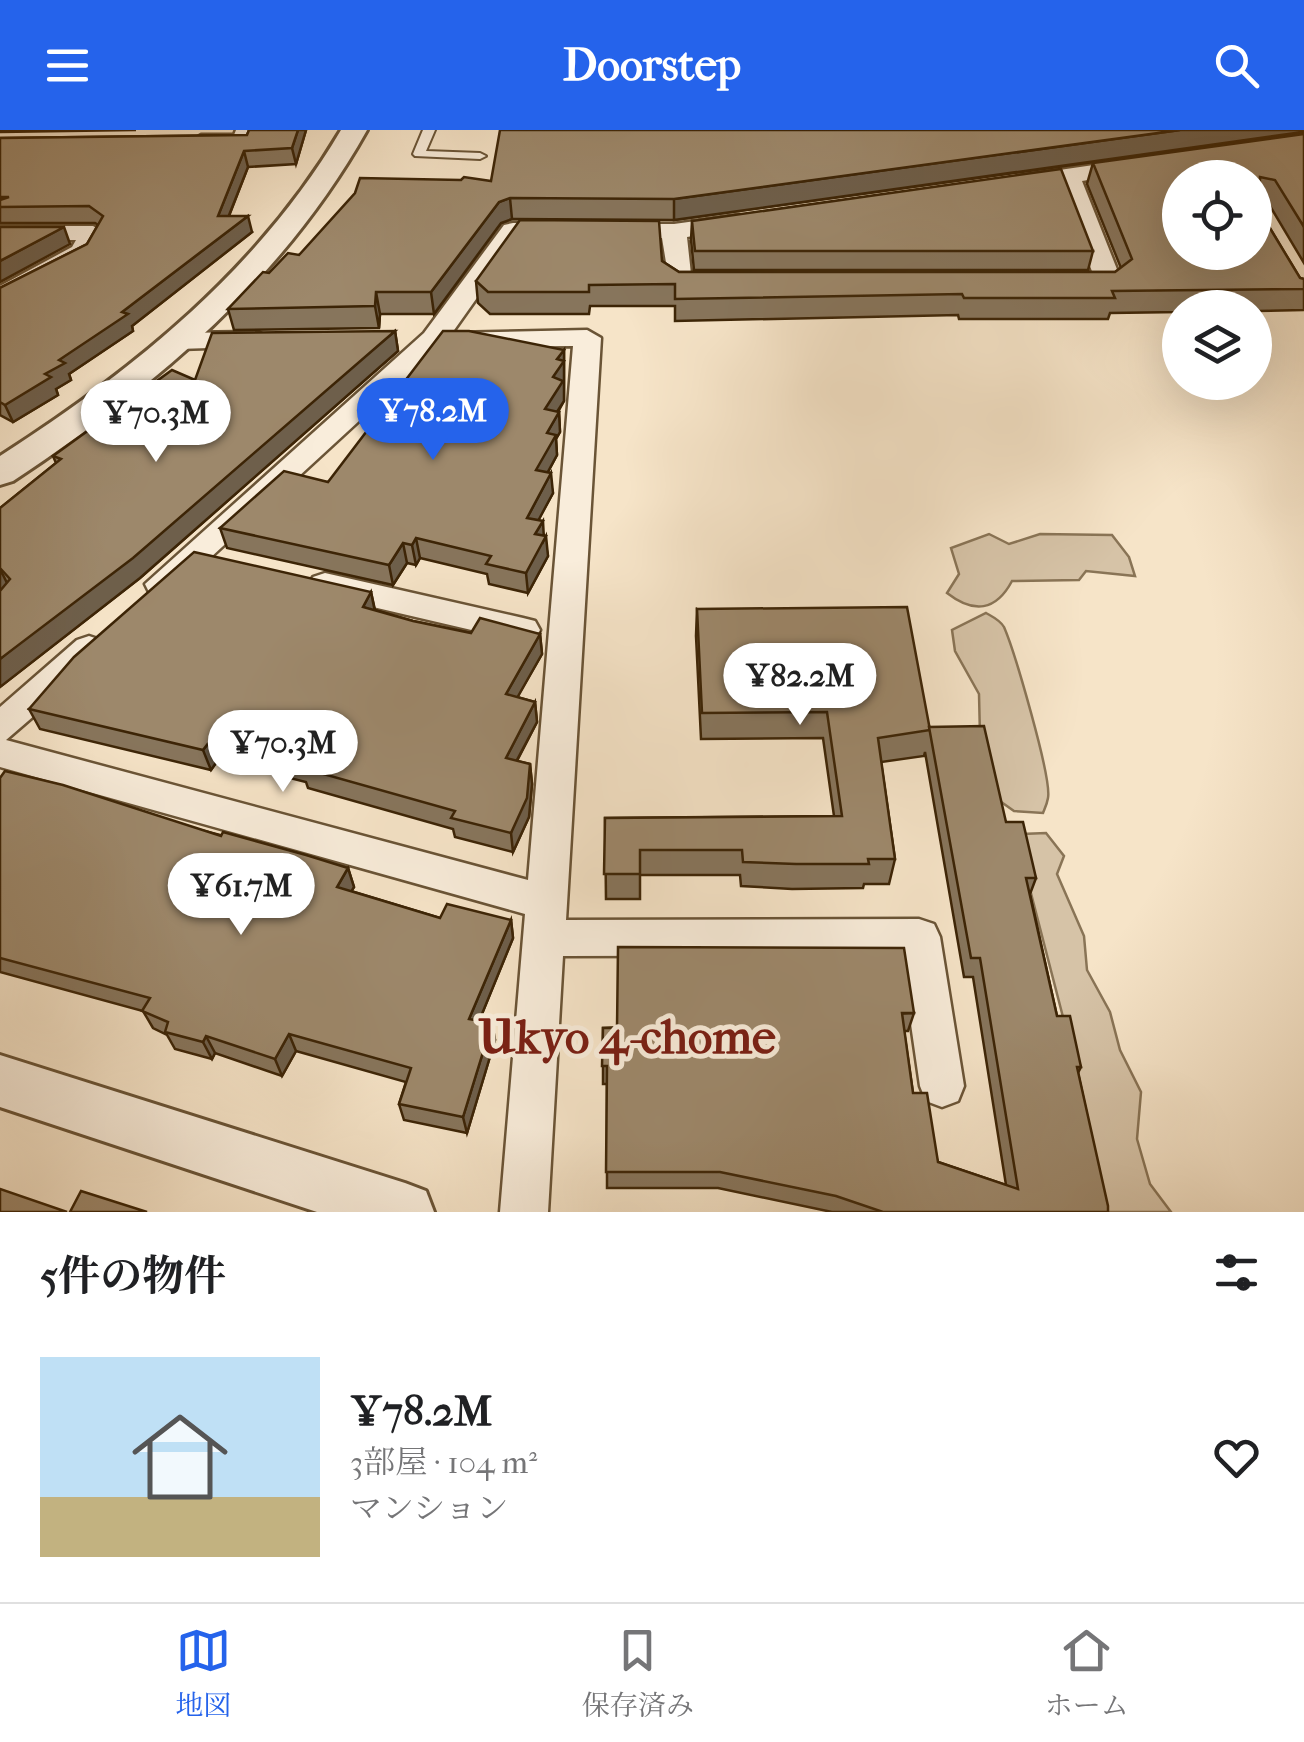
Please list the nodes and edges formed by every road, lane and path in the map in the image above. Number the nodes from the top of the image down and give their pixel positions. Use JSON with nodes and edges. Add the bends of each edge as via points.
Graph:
{"nodes":[{"id":1,"x":247,"y":130,"type":"edge"},
{"id":2,"x":354,"y":130,"type":"edge"},
{"id":3,"x":429,"y":130,"type":"edge"},
{"id":4,"x":183,"y":142,"type":"edge"},
{"id":5,"x":480,"y":156,"type":"dead end"},
{"id":6,"x":1162,"y":161,"type":"edge"},
{"id":7,"x":1068,"y":176,"type":"junction"},
{"id":8,"x":989,"y":187,"type":"edge"},
{"id":9,"x":773,"y":218,"type":"edge"},
{"id":10,"x":674,"y":231,"type":"junction"},
{"id":11,"x":0,"y":233,"type":"edge"},
{"id":12,"x":738,"y":282,"type":"edge"},
{"id":13,"x":1050,"y":282,"type":"edge"},
{"id":14,"x":0,"y":296,"type":"edge"},
{"id":15,"x":396,"y":339,"type":"edge"},
{"id":16,"x":434,"y":339,"type":"junction"},
{"id":17,"x":178,"y":340,"type":"junction"},
{"id":18,"x":284,"y":340,"type":"edge"},
{"id":19,"x":0,"y":473,"type":"edge"},
{"id":20,"x":192,"y":555,"type":"junction"},
{"id":21,"x":230,"y":564,"type":"edge"},
{"id":22,"x":286,"y":576,"type":"edge"},
{"id":23,"x":566,"y":640,"type":"junction"},
{"id":24,"x":0,"y":728,"type":"edge"},
{"id":25,"x":0,"y":753,"type":"edge"},
{"id":26,"x":547,"y":921,"type":"junction"},
{"id":27,"x":0,"y":1081,"type":"edge"},
{"id":28,"x":942,"y":1086,"type":"dead end"},
{"id":29,"x":405,"y":1212,"type":"edge"},
{"id":30,"x":524,"y":1212,"type":"edge"}],
"edges":[{"from":1,"to":4,"type":"street","via":[[242,142]]},
{"from":2,"to":17,"type":"street","via":[[300,214]]},
{"from":3,"to":5,"type":"lane","via":[[418,154]]},
{"from":6,"to":7,"type":"street"},
{"from":7,"to":8,"type":"street"},
{"from":7,"to":13,"type":"street","via":[[1109,282]]},
{"from":9,"to":10,"type":"street"},
{"from":10,"to":12,"type":"street","via":[[679,282]]},
{"from":10,"to":16,"type":"street","via":[[513,230]]},
{"from":11,"to":14,"type":"street","via":[[93,233],[82,252]]},
{"from":15,"to":16,"type":"street"},
{"from":16,"to":20,"type":"street"},
{"from":16,"to":23,"type":"street","via":[[587,338]]},
{"from":17,"to":18,"type":"street"},
{"from":17,"to":19,"type":"street"},
{"from":20,"to":21,"type":"street"},
{"from":20,"to":24,"type":"street"},
{"from":22,"to":23,"type":"street"},
{"from":23,"to":26,"type":"street"},
{"from":25,"to":26,"type":"street"},
{"from":26,"to":28,"type":"street","via":[[919,937]]},
{"from":26,"to":30,"type":"street"},
{"from":27,"to":29,"type":"street"}]}
